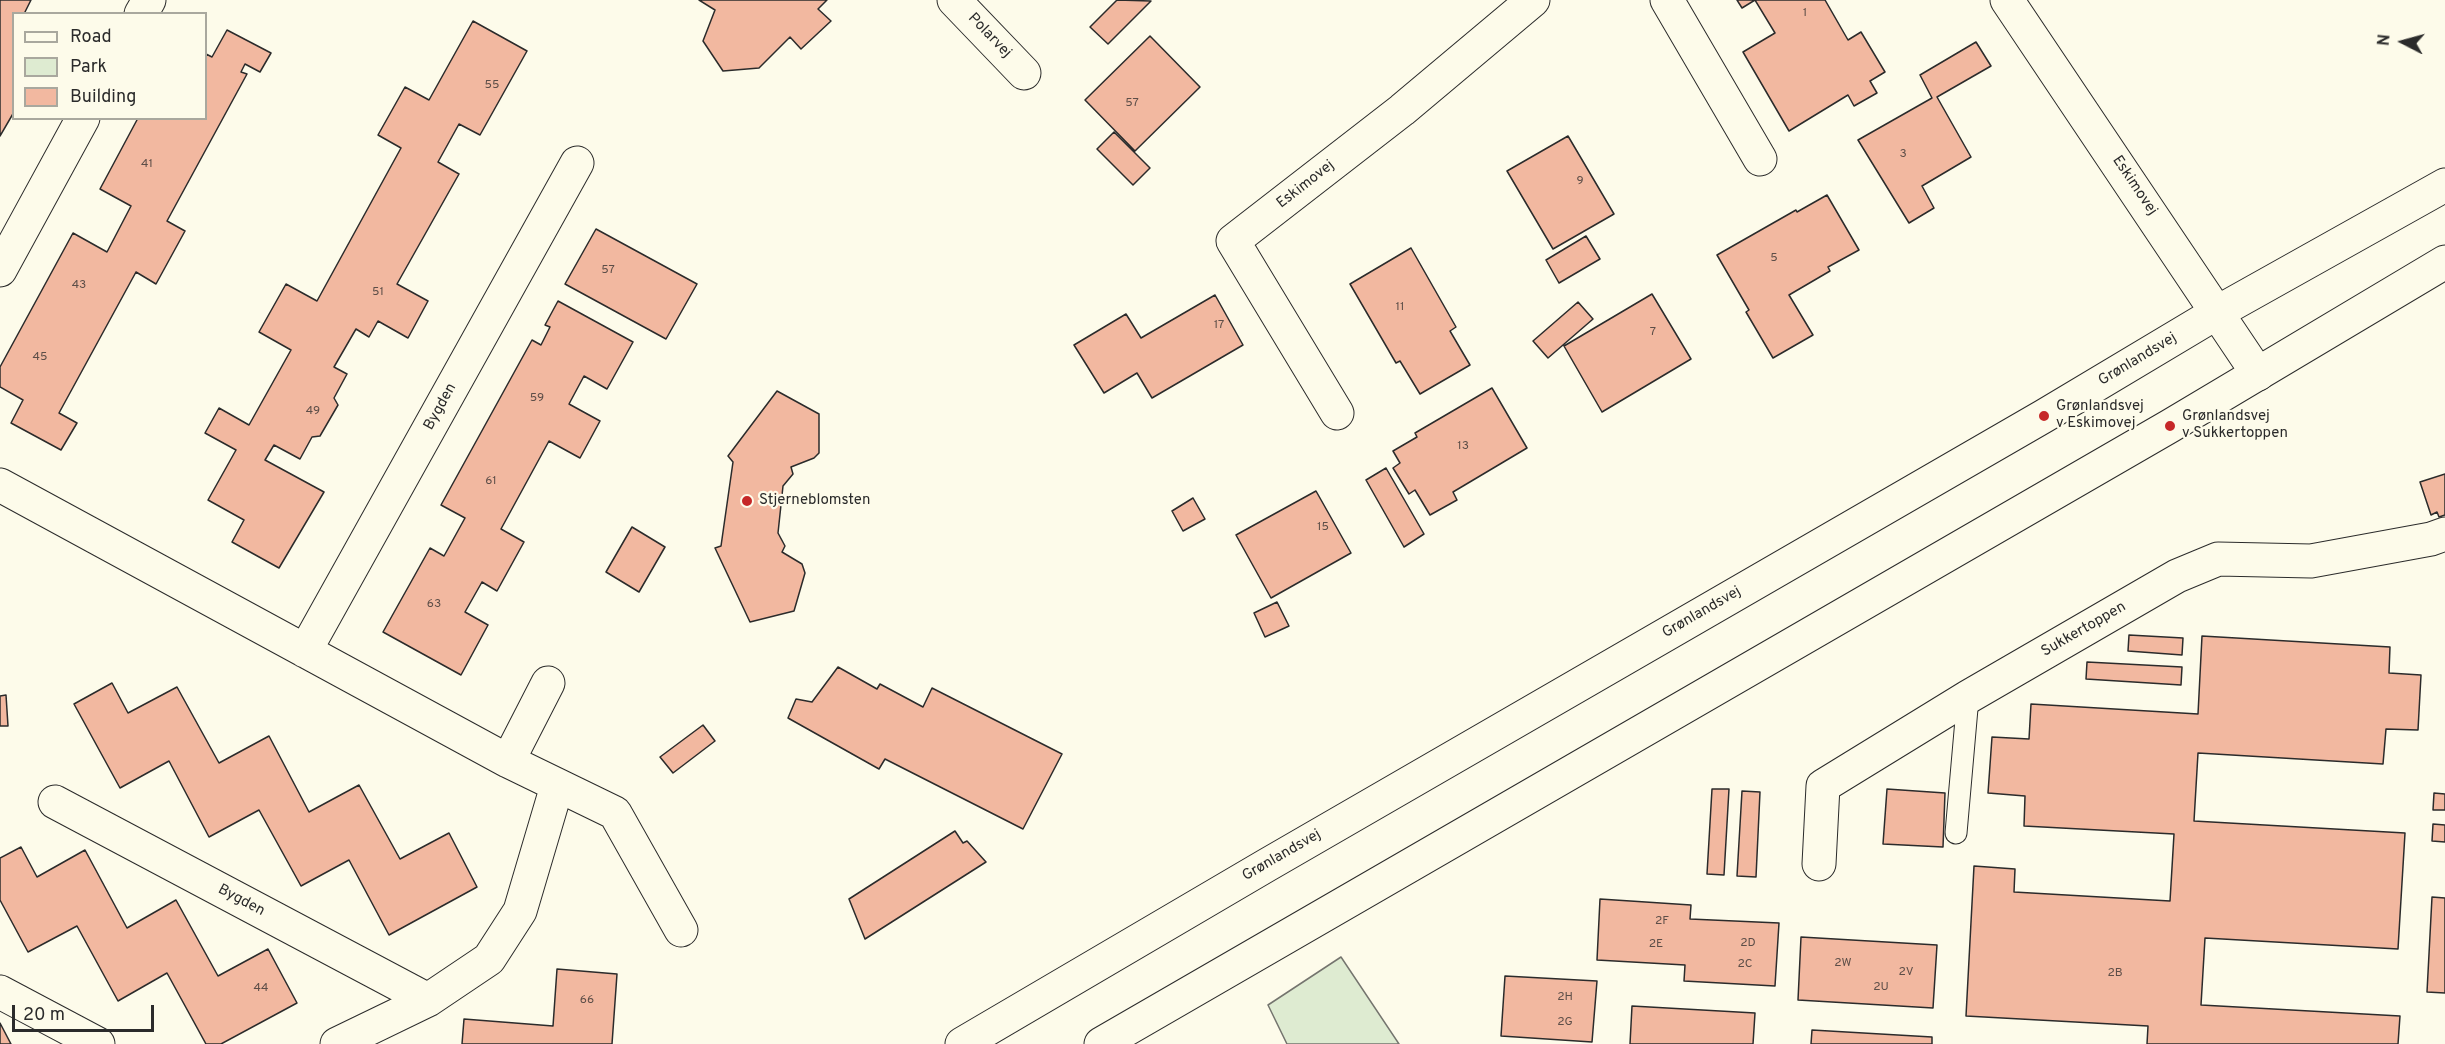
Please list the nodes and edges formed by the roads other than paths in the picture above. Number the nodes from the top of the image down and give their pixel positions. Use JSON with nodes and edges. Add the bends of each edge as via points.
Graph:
{"nodes":[{"id":1,"x":954,"y":0,"type":"edge"},
{"id":2,"x":1533,"y":0,"type":"edge"},
{"id":3,"x":1667,"y":0,"type":"edge"},
{"id":4,"x":2007,"y":0,"type":"edge"},
{"id":5,"x":1024,"y":73,"type":"dead end"},
{"id":6,"x":82,"y":120,"type":"edge"},
{"id":7,"x":1760,"y":159,"type":"dead end"},
{"id":8,"x":577,"y":163,"type":"dead end"},
{"id":9,"x":2445,"y":185,"type":"edge"},
{"id":10,"x":2445,"y":262,"type":"edge"},
{"id":11,"x":0,"y":270,"type":"edge"},
{"id":12,"x":2218,"y":312,"type":"junction"},
{"id":13,"x":2258,"y":374,"type":"junction"},
{"id":14,"x":1338,"y":413,"type":"dead end"},
{"id":15,"x":0,"y":485,"type":"edge"},
{"id":16,"x":2445,"y":534,"type":"edge"},
{"id":17,"x":304,"y":651,"type":"junction"},
{"id":18,"x":548,"y":683,"type":"dead end"},
{"id":19,"x":1968,"y":697,"type":"junction"},
{"id":20,"x":508,"y":760,"type":"junction"},
{"id":21,"x":557,"y":786,"type":"junction"},
{"id":22,"x":55,"y":802,"type":"dead end"},
{"id":23,"x":1956,"y":832,"type":"dead end"},
{"id":24,"x":1819,"y":864,"type":"dead end"},
{"id":25,"x":681,"y":930,"type":"dead end"},
{"id":26,"x":0,"y":992,"type":"edge"},
{"id":27,"x":428,"y":1000,"type":"junction"},
{"id":28,"x":98,"y":1044,"type":"edge"},
{"id":29,"x":337,"y":1044,"type":"edge"},
{"id":30,"x":962,"y":1044,"type":"edge"},
{"id":31,"x":1101,"y":1044,"type":"edge"}],
"edges":[{"from":1,"to":5,"type":"street","name":"Polarvej"},
{"from":2,"to":14,"type":"street","name":"Eskimovej","via":[[1402,110],[1233,242]]},
{"from":3,"to":7,"type":"street"},
{"from":4,"to":12,"type":"street","name":"Eskimovej"},
{"from":6,"to":11,"type":"street"},
{"from":8,"to":17,"type":"street","name":"Bygden"},
{"from":9,"to":12,"type":"street","name":"Grønlandsvej"},
{"from":10,"to":13,"type":"street"},
{"from":12,"to":13,"type":"street","name":"Eskimovej"},
{"from":12,"to":30,"type":"street","name":"Grønlandsvej"},
{"from":13,"to":31,"type":"street"},
{"from":15,"to":17,"type":"street"},
{"from":16,"to":19,"type":"street","name":"Sukkertoppen","via":[[2312,561],[2218,559],[2177,576]]},
{"from":17,"to":20,"type":"street"},
{"from":18,"to":20,"type":"street"},
{"from":19,"to":23,"type":"lane"},
{"from":19,"to":24,"type":"street","name":"Sukkertoppen","via":[[1823,786]]},
{"from":20,"to":21,"type":"street"},
{"from":21,"to":25,"type":"street","via":[[615,813]]},
{"from":21,"to":27,"type":"street","via":[[519,911],[489,959]]},
{"from":22,"to":27,"type":"street","name":"Bygden"},
{"from":26,"to":28,"type":"street"},
{"from":27,"to":29,"type":"street"}]}
